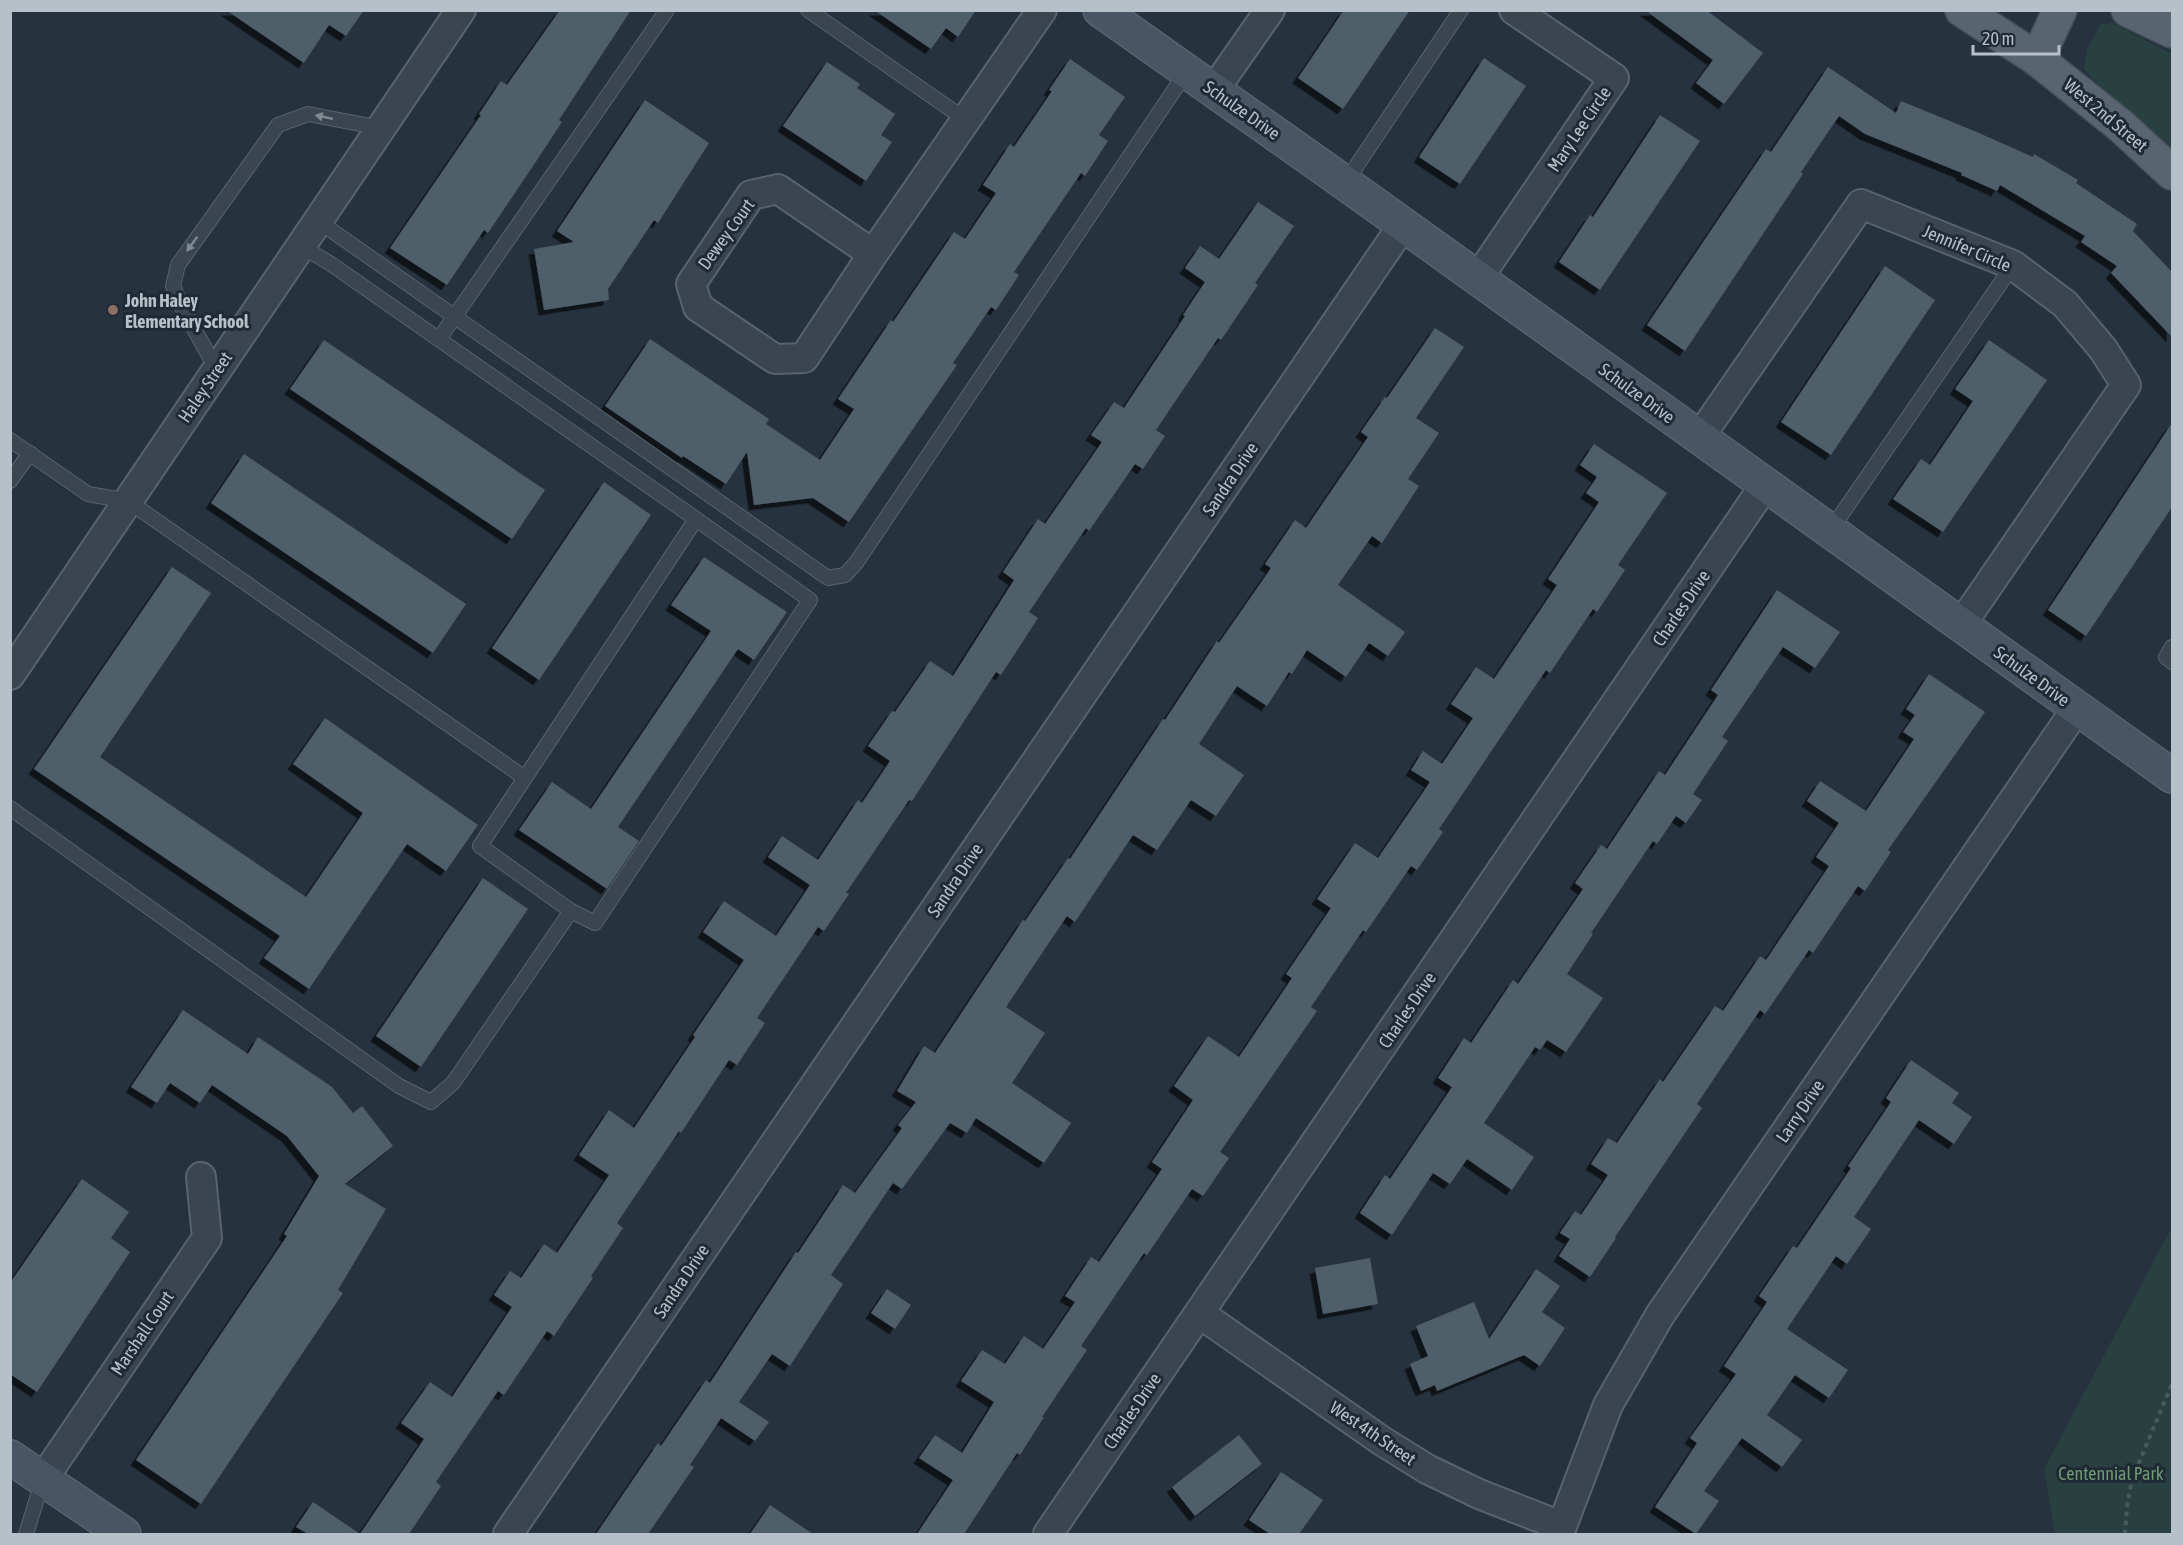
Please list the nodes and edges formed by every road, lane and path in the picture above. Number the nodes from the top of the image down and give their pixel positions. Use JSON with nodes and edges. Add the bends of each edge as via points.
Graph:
{"nodes":[{"id":1,"x":461,"y":10,"type":"edge"},
{"id":2,"x":667,"y":10,"type":"edge"},
{"id":3,"x":808,"y":10,"type":"edge"},
{"id":4,"x":1042,"y":10,"type":"edge"},
{"id":5,"x":1100,"y":10,"type":"edge"},
{"id":6,"x":1270,"y":10,"type":"edge"},
{"id":7,"x":1461,"y":10,"type":"edge"},
{"id":8,"x":1514,"y":10,"type":"edge"},
{"id":9,"x":1962,"y":10,"type":"edge"},
{"id":10,"x":2060,"y":10,"type":"edge"},
{"id":11,"x":2128,"y":10,"type":"edge"},
{"id":12,"x":2172,"y":31,"type":"edge"},
{"id":13,"x":2037,"y":59,"type":"junction"},
{"id":14,"x":1187,"y":71,"type":"junction"},
{"id":15,"x":1214,"y":90,"type":"junction"},
{"id":16,"x":966,"y":120,"type":"junction"},
{"id":17,"x":381,"y":128,"type":"junction"},
{"id":18,"x":2172,"y":173,"type":"edge"},
{"id":19,"x":1345,"y":183,"type":"junction"},
{"id":20,"x":318,"y":221,"type":"junction"},
{"id":21,"x":1403,"y":225,"type":"junction"},
{"id":22,"x":301,"y":246,"type":"junction"},
{"id":23,"x":873,"y":254,"type":"junction"},
{"id":24,"x":2013,"y":265,"type":"junction"},
{"id":25,"x":1478,"y":278,"type":"junction"},
{"id":26,"x":454,"y":316,"type":"junction"},
{"id":27,"x":439,"y":339,"type":"junction"},
{"id":28,"x":217,"y":370,"type":"junction"},
{"id":29,"x":1699,"y":438,"type":"junction"},
{"id":30,"x":10,"y":440,"type":"edge"},
{"id":31,"x":30,"y":453,"type":"junction"},
{"id":32,"x":10,"y":481,"type":"edge"},
{"id":33,"x":1765,"y":485,"type":"junction"},
{"id":34,"x":128,"y":501,"type":"junction"},
{"id":35,"x":696,"y":519,"type":"junction"},
{"id":36,"x":1830,"y":531,"type":"junction"},
{"id":37,"x":1961,"y":625,"type":"junction"},
{"id":38,"x":2172,"y":647,"type":"edge"},
{"id":39,"x":2172,"y":662,"type":"edge"},
{"id":40,"x":10,"y":675,"type":"edge"},
{"id":41,"x":2077,"y":708,"type":"junction"},
{"id":42,"x":2172,"y":776,"type":"edge"},
{"id":43,"x":525,"y":778,"type":"junction"},
{"id":44,"x":10,"y":808,"type":"edge"},
{"id":45,"x":571,"y":911,"type":"junction"},
{"id":46,"x":201,"y":1177,"type":"dead end"},
{"id":47,"x":1199,"y":1313,"type":"junction"},
{"id":48,"x":2172,"y":1384,"type":"edge"},
{"id":49,"x":10,"y":1457,"type":"edge"},
{"id":50,"x":43,"y":1479,"type":"junction"},
{"id":51,"x":1560,"y":1530,"type":"edge"},
{"id":52,"x":26,"y":1534,"type":"edge"},
{"id":53,"x":124,"y":1534,"type":"edge"},
{"id":54,"x":508,"y":1534,"type":"edge"},
{"id":55,"x":1048,"y":1534,"type":"edge"},
{"id":56,"x":2126,"y":1534,"type":"edge"}],
"edges":[{"from":1,"to":17,"type":"street","name":"Haley Street"},
{"from":2,"to":26,"type":"lane"},
{"from":3,"to":16,"type":"lane"},
{"from":4,"to":16,"type":"street","name":"Dewey Court"},
{"from":5,"to":14,"type":"street","name":"Schulze Drive"},
{"from":6,"to":15,"type":"street"},
{"from":7,"to":19,"type":"lane"},
{"from":8,"to":25,"type":"street","name":"Mary Lee Circle","via":[[1614,78]]},
{"from":9,"to":13,"type":"main road","name":"West 2nd Street"},
{"from":10,"to":13,"type":"main road"},
{"from":11,"to":12,"type":"main road"},
{"from":13,"to":18,"type":"main road","name":"West 2nd Street","via":[[2121,126]]},
{"from":14,"to":15,"type":"street","name":"Schulze Drive"},
{"from":14,"to":26,"type":"lane","via":[[845,575],[828,578]]},
{"from":15,"to":19,"type":"street","name":"Schulze Drive"},
{"from":16,"to":23,"type":"street","name":"Dewey Court"},
{"from":17,"to":20,"type":"street","name":"Haley Street"},
{"from":17,"to":28,"type":"lane","one_way":true,"via":[[308,114],[278,125],[178,265],[173,286]]},
{"from":19,"to":21,"type":"street","name":"Schulze Drive"},
{"from":20,"to":22,"type":"street","name":"Haley Street"},
{"from":20,"to":26,"type":"lane"},
{"from":21,"to":25,"type":"street","name":"Schulze Drive"},
{"from":21,"to":54,"type":"street","name":"Sandra Drive"},
{"from":22,"to":27,"type":"lane"},
{"from":22,"to":28,"type":"street","name":"Haley Street"},
{"from":23,"to":23,"type":"street","name":"Dewey Court","via":[[804,358],[775,359],[698,307],[691,284],[751,195],[778,189]]},
{"from":24,"to":29,"type":"street","name":"Jennifer Circle","via":[[1861,204]]},
{"from":24,"to":36,"type":"lane"},
{"from":24,"to":37,"type":"street","name":"Jennifer Circle","via":[[2065,304],[2103,349],[2126,385]]},
{"from":25,"to":29,"type":"street","name":"Schulze Drive"},
{"from":26,"to":27,"type":"lane"},
{"from":27,"to":35,"type":"lane"},
{"from":28,"to":34,"type":"street","name":"Haley Street"},
{"from":29,"to":33,"type":"street","name":"Schulze Drive"},
{"from":30,"to":31,"type":"lane"},
{"from":31,"to":32,"type":"lane"},
{"from":31,"to":34,"type":"lane","via":[[88,494]]},
{"from":33,"to":36,"type":"street","name":"Schulze Drive"},
{"from":33,"to":47,"type":"street","name":"Charles Drive"},
{"from":34,"to":40,"type":"street","name":"Haley Street"},
{"from":34,"to":43,"type":"lane"},
{"from":35,"to":43,"type":"lane"},
{"from":35,"to":45,"type":"lane","via":[[810,600],[595,923]]},
{"from":36,"to":37,"type":"street","name":"Schulze Drive"},
{"from":37,"to":41,"type":"street","name":"Schulze Drive"},
{"from":38,"to":39,"type":"lane","via":[[2166,657]]},
{"from":41,"to":42,"type":"street","name":"Schulze Drive"},
{"from":41,"to":51,"type":"street","name":"Larry Drive","via":[[1660,1315],[1608,1405]]},
{"from":43,"to":45,"type":"lane","via":[[480,846]]},
{"from":44,"to":45,"type":"lane","via":[[399,1086],[432,1102],[453,1083]]},
{"from":46,"to":50,"type":"street","name":"Marshall Court","via":[[207,1238]]},
{"from":47,"to":51,"type":"street","name":"West 4th Street","via":[[1427,1470]]},
{"from":47,"to":55,"type":"street","name":"Charles Drive"},
{"from":48,"to":56,"type":"path","via":[[2132,1479]]},
{"from":49,"to":50,"type":"street"},
{"from":50,"to":52,"type":"lane"},
{"from":50,"to":53,"type":"street"}]}
